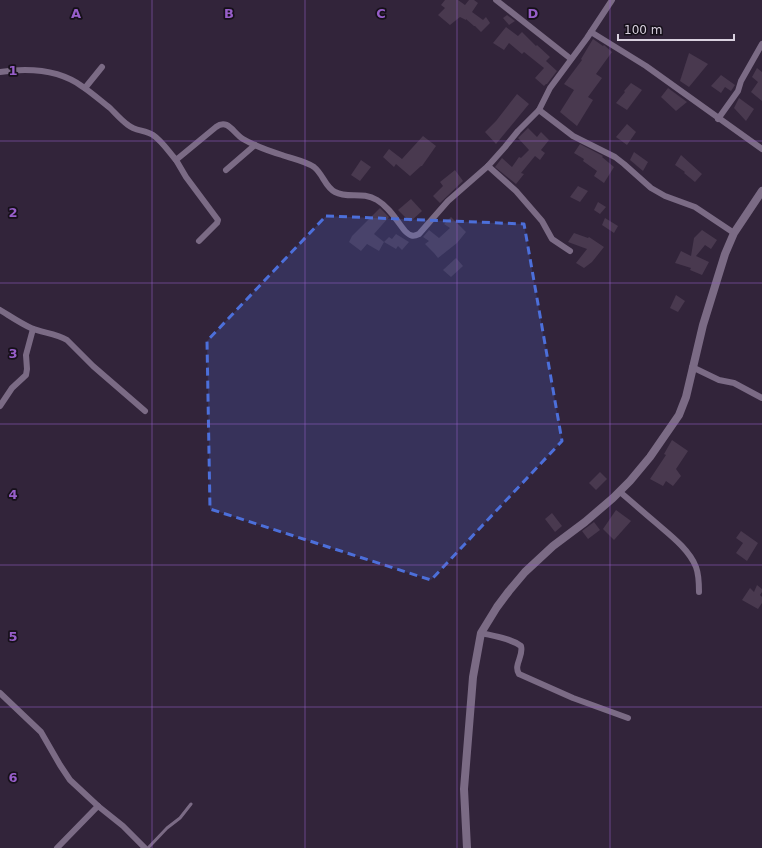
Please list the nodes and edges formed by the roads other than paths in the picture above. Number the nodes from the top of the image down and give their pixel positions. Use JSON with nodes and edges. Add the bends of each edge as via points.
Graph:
{"nodes":[{"id":1,"x":496,"y":0,"type":"edge"},
{"id":2,"x":612,"y":0,"type":"edge"},
{"id":3,"x":591,"y":32,"type":"junction"},
{"id":4,"x":762,"y":44,"type":"edge"},
{"id":5,"x":571,"y":59,"type":"junction"},
{"id":6,"x":102,"y":67,"type":"dead end"},
{"id":7,"x":0,"y":72,"type":"edge"},
{"id":8,"x":85,"y":88,"type":"junction"},
{"id":9,"x":539,"y":110,"type":"junction"},
{"id":10,"x":718,"y":119,"type":"junction"},
{"id":11,"x":254,"y":145,"type":"junction"},
{"id":12,"x":762,"y":149,"type":"edge"},
{"id":13,"x":176,"y":160,"type":"junction"},
{"id":14,"x":488,"y":166,"type":"junction"},
{"id":15,"x":226,"y":170,"type":"dead end"},
{"id":16,"x":762,"y":191,"type":"edge"},
{"id":17,"x":734,"y":233,"type":"junction"},
{"id":18,"x":199,"y":241,"type":"dead end"},
{"id":19,"x":570,"y":251,"type":"dead end"},
{"id":20,"x":0,"y":310,"type":"edge"},
{"id":21,"x":33,"y":328,"type":"junction"},
{"id":22,"x":692,"y":367,"type":"junction"},
{"id":23,"x":762,"y":398,"type":"edge"},
{"id":24,"x":0,"y":406,"type":"edge"},
{"id":25,"x":145,"y":411,"type":"dead end"},
{"id":26,"x":620,"y":492,"type":"junction"},
{"id":27,"x":699,"y":592,"type":"dead end"},
{"id":28,"x":481,"y":633,"type":"junction"},
{"id":29,"x":1,"y":697,"type":"edge"},
{"id":30,"x":628,"y":718,"type":"dead end"},
{"id":31,"x":191,"y":804,"type":"dead end"},
{"id":32,"x":98,"y":806,"type":"junction"},
{"id":33,"x":57,"y":848,"type":"edge"},
{"id":34,"x":146,"y":848,"type":"edge"},
{"id":35,"x":467,"y":848,"type":"edge"}],
"edges":[{"from":1,"to":5,"type":"street"},
{"from":2,"to":3,"type":"street"},
{"from":3,"to":5,"type":"street"},
{"from":3,"to":10,"type":"street","via":[[646,66]]},
{"from":4,"to":10,"type":"street","via":[[740,81],[738,91]]},
{"from":5,"to":9,"type":"street","via":[[550,88]]},
{"from":6,"to":8,"type":"street"},
{"from":7,"to":8,"type":"street","via":[[26,70],[53,74]]},
{"from":8,"to":13,"type":"street","via":[[132,128],[153,135]]},
{"from":9,"to":14,"type":"street"},
{"from":9,"to":17,"type":"street","via":[[573,136],[624,164],[651,188],[665,196],[695,206]]},
{"from":10,"to":12,"type":"street"},
{"from":11,"to":13,"type":"street","via":[[241,138],[228,125],[220,124]]},
{"from":11,"to":14,"type":"street","via":[[314,167],[329,188],[335,192],[376,199],[412,236],[419,234],[448,201]]},
{"from":11,"to":15,"type":"street"},
{"from":13,"to":18,"type":"street","via":[[218,220]]},
{"from":14,"to":19,"type":"street","via":[[516,191],[542,221],[552,239]]},
{"from":16,"to":17,"type":"street"},
{"from":17,"to":22,"type":"street","via":[[717,276]]},
{"from":20,"to":21,"type":"street"},
{"from":21,"to":24,"type":"street","via":[[26,355],[26,375],[12,388]]},
{"from":21,"to":25,"type":"street","via":[[67,340]]},
{"from":22,"to":23,"type":"street","via":[[719,380],[734,383]]},
{"from":22,"to":26,"type":"street","via":[[679,415],[650,457]]},
{"from":26,"to":27,"type":"street","via":[[691,557],[698,574]]},
{"from":26,"to":28,"type":"street","via":[[525,572]]},
{"from":28,"to":30,"type":"street","via":[[521,646],[522,652],[516,668],[519,674],[573,698]]},
{"from":28,"to":35,"type":"street","via":[[473,677],[464,789]]},
{"from":29,"to":32,"type":"street","via":[[41,732],[70,780]]},
{"from":31,"to":34,"type":"lane","via":[[180,818]]},
{"from":32,"to":33,"type":"street"},
{"from":32,"to":34,"type":"street"}]}
